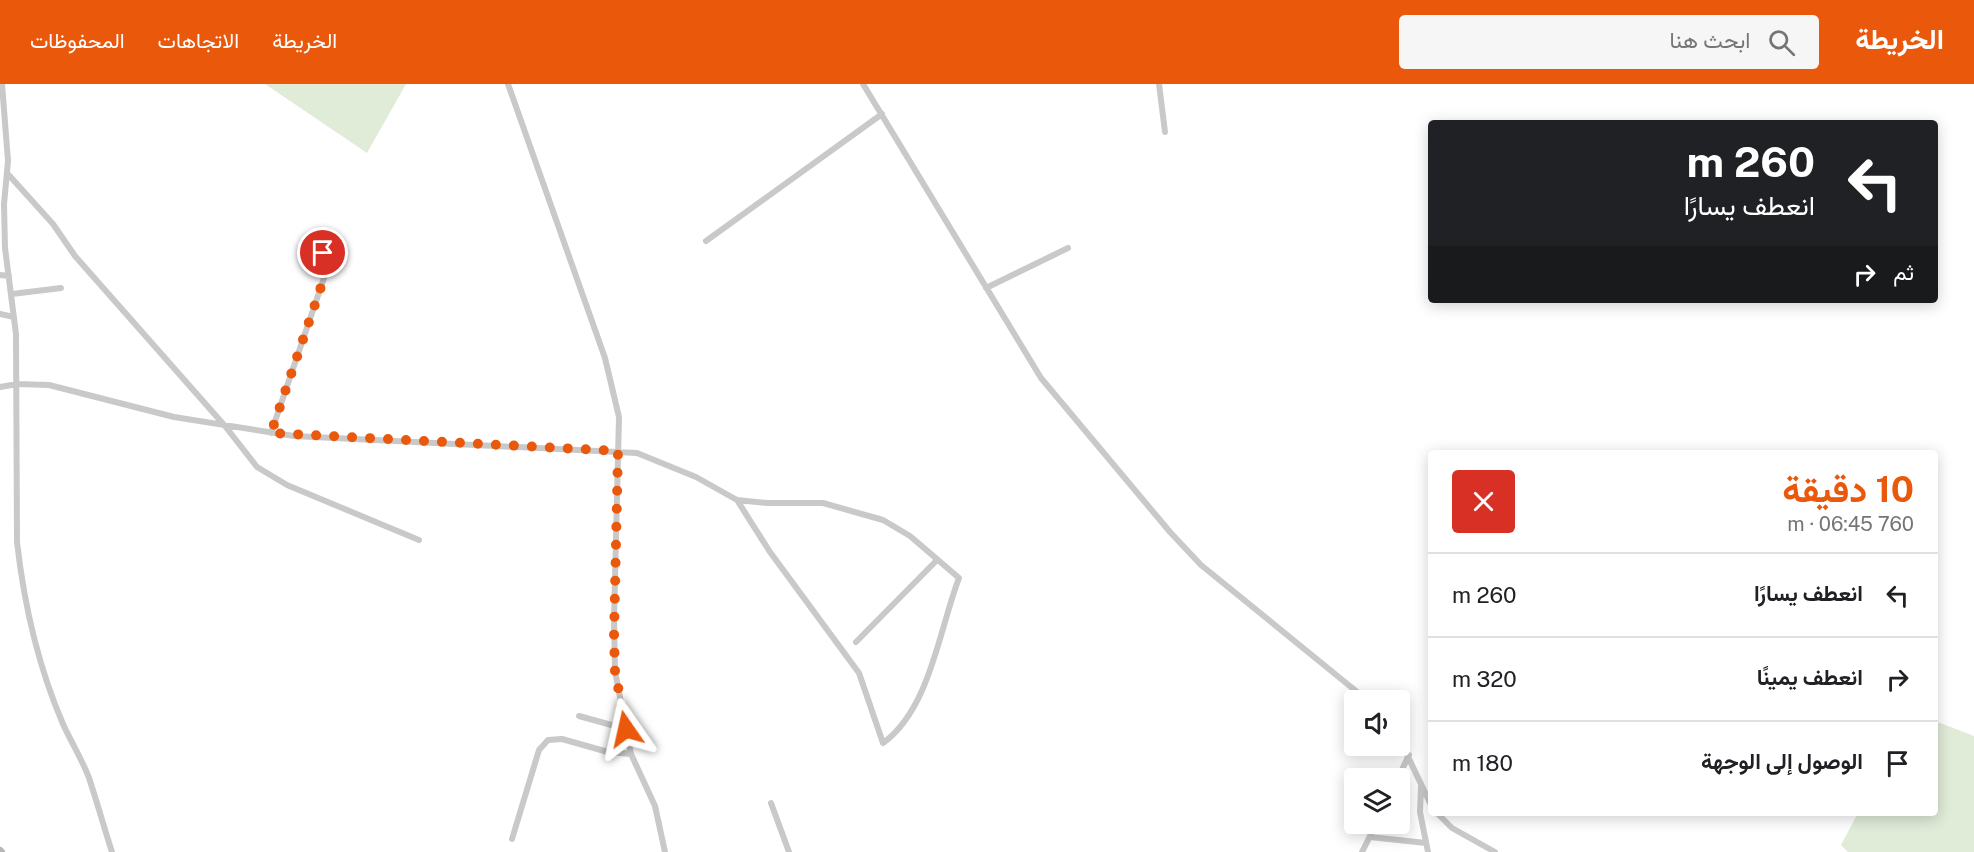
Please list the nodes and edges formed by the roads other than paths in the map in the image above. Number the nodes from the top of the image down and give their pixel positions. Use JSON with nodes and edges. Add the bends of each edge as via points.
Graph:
{"nodes":[{"id":1,"x":2,"y":84,"type":"edge"},
{"id":2,"x":508,"y":84,"type":"edge"},
{"id":3,"x":863,"y":84,"type":"edge"},
{"id":4,"x":1159,"y":84,"type":"edge"},
{"id":5,"x":882,"y":114,"type":"junction"},
{"id":6,"x":3,"y":131,"type":"edge"},
{"id":7,"x":1165,"y":132,"type":"dead end"},
{"id":8,"x":0,"y":161,"type":"edge"},
{"id":9,"x":8,"y":161,"type":"junction"},
{"id":10,"x":7,"y":173,"type":"junction"},
{"id":11,"x":2,"y":235,"type":"edge"},
{"id":12,"x":706,"y":242,"type":"dead end"},
{"id":13,"x":1068,"y":248,"type":"dead end"},
{"id":14,"x":323,"y":253,"type":"dead end"},
{"id":15,"x":0,"y":275,"type":"edge"},
{"id":16,"x":9,"y":276,"type":"junction"},
{"id":17,"x":61,"y":288,"type":"dead end"},
{"id":18,"x":986,"y":288,"type":"junction"},
{"id":19,"x":12,"y":294,"type":"junction"},
{"id":20,"x":0,"y":314,"type":"edge"},
{"id":21,"x":14,"y":317,"type":"junction"},
{"id":22,"x":17,"y":384,"type":"junction"},
{"id":23,"x":0,"y":387,"type":"edge"},
{"id":24,"x":225,"y":426,"type":"junction"},
{"id":25,"x":271,"y":433,"type":"junction"},
{"id":26,"x":618,"y":451,"type":"junction"},
{"id":27,"x":737,"y":500,"type":"junction"},
{"id":28,"x":419,"y":540,"type":"dead end"},
{"id":29,"x":936,"y":561,"type":"junction"},
{"id":30,"x":856,"y":642,"type":"dead end"},
{"id":31,"x":1355,"y":690,"type":"edge"},
{"id":32,"x":579,"y":716,"type":"dead end"},
{"id":33,"x":626,"y":729,"type":"junction"},
{"id":34,"x":631,"y":753,"type":"junction"},
{"id":35,"x":1409,"y":756,"type":"edge"},
{"id":36,"x":1421,"y":783,"type":"junction"},
{"id":37,"x":1428,"y":798,"type":"edge"},
{"id":38,"x":771,"y":803,"type":"dead end"},
{"id":39,"x":1440,"y":816,"type":"edge"},
{"id":40,"x":1371,"y":834,"type":"edge"},
{"id":41,"x":1370,"y":837,"type":"junction"},
{"id":42,"x":512,"y":839,"type":"dead end"},
{"id":43,"x":1426,"y":843,"type":"junction"},
{"id":44,"x":112,"y":852,"type":"edge"},
{"id":45,"x":664,"y":852,"type":"edge"},
{"id":46,"x":789,"y":852,"type":"edge"},
{"id":47,"x":1362,"y":852,"type":"edge"},
{"id":48,"x":1428,"y":852,"type":"edge"},
{"id":49,"x":1495,"y":852,"type":"edge"}],
"edges":[{"from":1,"to":6,"type":"street"},
{"from":2,"to":26,"type":"street","via":[[612,381],[619,417]]},
{"from":3,"to":5,"type":"street"},
{"from":4,"to":7,"type":"street"},
{"from":5,"to":12,"type":"street"},
{"from":5,"to":18,"type":"street"},
{"from":6,"to":9,"type":"street"},
{"from":8,"to":9,"type":"street"},
{"from":9,"to":10,"type":"street"},
{"from":10,"to":11,"type":"street"},
{"from":10,"to":24,"type":"street"},
{"from":11,"to":16,"type":"street"},
{"from":13,"to":18,"type":"street"},
{"from":14,"to":25,"type":"street","via":[[324,278]]},
{"from":15,"to":16,"type":"street"},
{"from":16,"to":19,"type":"street"},
{"from":17,"to":19,"type":"street"},
{"from":18,"to":31,"type":"street","via":[[1057,399],[1178,541],[1201,565]]},
{"from":19,"to":21,"type":"street"},
{"from":20,"to":21,"type":"street"},
{"from":21,"to":22,"type":"street"},
{"from":22,"to":23,"type":"street"},
{"from":22,"to":24,"type":"street","via":[[63,387],[135,408]]},
{"from":22,"to":44,"type":"street","via":[[17,542],[25,603],[63,724],[88,777]]},
{"from":24,"to":25,"type":"street"},
{"from":24,"to":28,"type":"street","via":[[250,460],[276,480]]},
{"from":25,"to":26,"type":"street"},
{"from":26,"to":27,"type":"street","via":[[654,459]]},
{"from":26,"to":33,"type":"street","via":[[615,671]]},
{"from":27,"to":29,"type":"street","via":[[811,502],[855,510],[899,528]]},
{"from":27,"to":29,"type":"street","via":[[859,673],[883,743],[897,731],[918,698],[960,578]]},
{"from":29,"to":30,"type":"street"},
{"from":32,"to":33,"type":"street"},
{"from":33,"to":34,"type":"street"},
{"from":34,"to":42,"type":"street","via":[[608,752],[562,739],[548,740],[539,750]]},
{"from":34,"to":45,"type":"street","via":[[655,806]]},
{"from":35,"to":36,"type":"street"},
{"from":36,"to":37,"type":"street"},
{"from":36,"to":43,"type":"street","via":[[1420,812]]},
{"from":38,"to":46,"type":"street"},
{"from":39,"to":49,"type":"street","via":[[1452,828]]},
{"from":40,"to":41,"type":"street"},
{"from":41,"to":43,"type":"street"},
{"from":41,"to":47,"type":"street"},
{"from":43,"to":48,"type":"street"}]}
